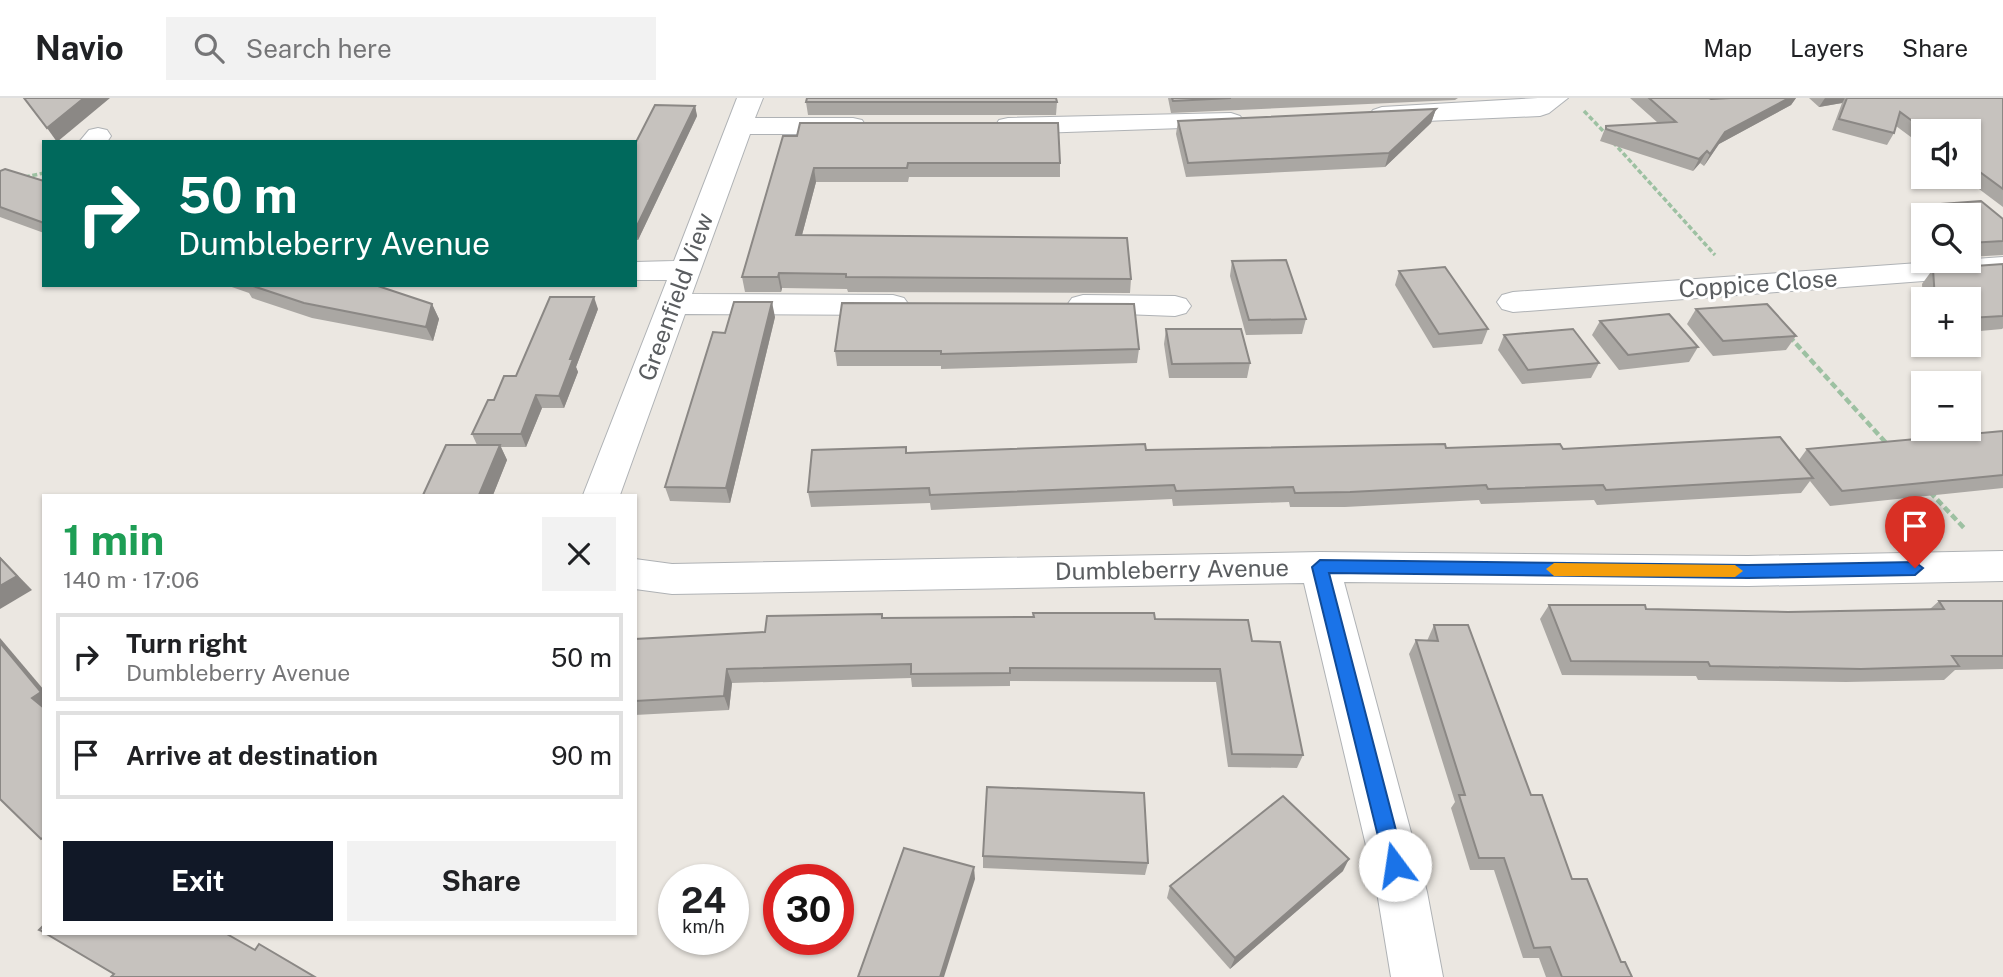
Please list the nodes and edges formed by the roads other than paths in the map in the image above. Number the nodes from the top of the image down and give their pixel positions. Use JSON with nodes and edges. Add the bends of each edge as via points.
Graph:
{"nodes":[{"id":1,"x":1123,"y":98,"type":"edge"},
{"id":2,"x":1555,"y":98,"type":"edge"},
{"id":3,"x":744,"y":112,"type":"edge"},
{"id":4,"x":1361,"y":116,"type":"edge"},
{"id":5,"x":1251,"y":120,"type":"edge"},
{"id":6,"x":878,"y":126,"type":"edge"},
{"id":7,"x":988,"y":126,"type":"edge"},
{"id":8,"x":1127,"y":126,"type":"junction"},
{"id":9,"x":2003,"y":266,"type":"edge"},
{"id":10,"x":687,"y":270,"type":"junction"},
{"id":11,"x":637,"y":271,"type":"edge"},
{"id":12,"x":1493,"y":278,"type":"dead end"},
{"id":13,"x":674,"y":304,"type":"junction"},
{"id":14,"x":925,"y":305,"type":"edge"},
{"id":15,"x":1050,"y":305,"type":"edge"},
{"id":16,"x":1178,"y":306,"type":"dead end"},
{"id":17,"x":601,"y":494,"type":"edge"},
{"id":18,"x":2001,"y":566,"type":"edge"},
{"id":19,"x":1320,"y":567,"type":"junction"},
{"id":20,"x":637,"y":574,"type":"edge"},
{"id":21,"x":1418,"y":977,"type":"edge"}],
"edges":[{"from":1,"to":8,"type":"street"},
{"from":2,"to":4,"type":"street","via":[[1540,108]]},
{"from":3,"to":6,"type":"street"},
{"from":3,"to":10,"type":"street","name":"Greenfield View"},
{"from":5,"to":8,"type":"street"},
{"from":7,"to":8,"type":"street"},
{"from":9,"to":12,"type":"street","name":"Coppice Close","via":[[1742,285],[1521,313]]},
{"from":10,"to":11,"type":"street"},
{"from":10,"to":13,"type":"street","name":"Greenfield View"},
{"from":13,"to":14,"type":"street"},
{"from":13,"to":17,"type":"street","name":"Greenfield View"},
{"from":15,"to":16,"type":"street"},
{"from":18,"to":19,"type":"street","name":"Dumbleberry Avenue","via":[[1748,571]]},
{"from":19,"to":20,"type":"street","name":"Dumbleberry Avenue","via":[[672,579]]},
{"from":19,"to":21,"type":"street","via":[[1402,892]]}]}
